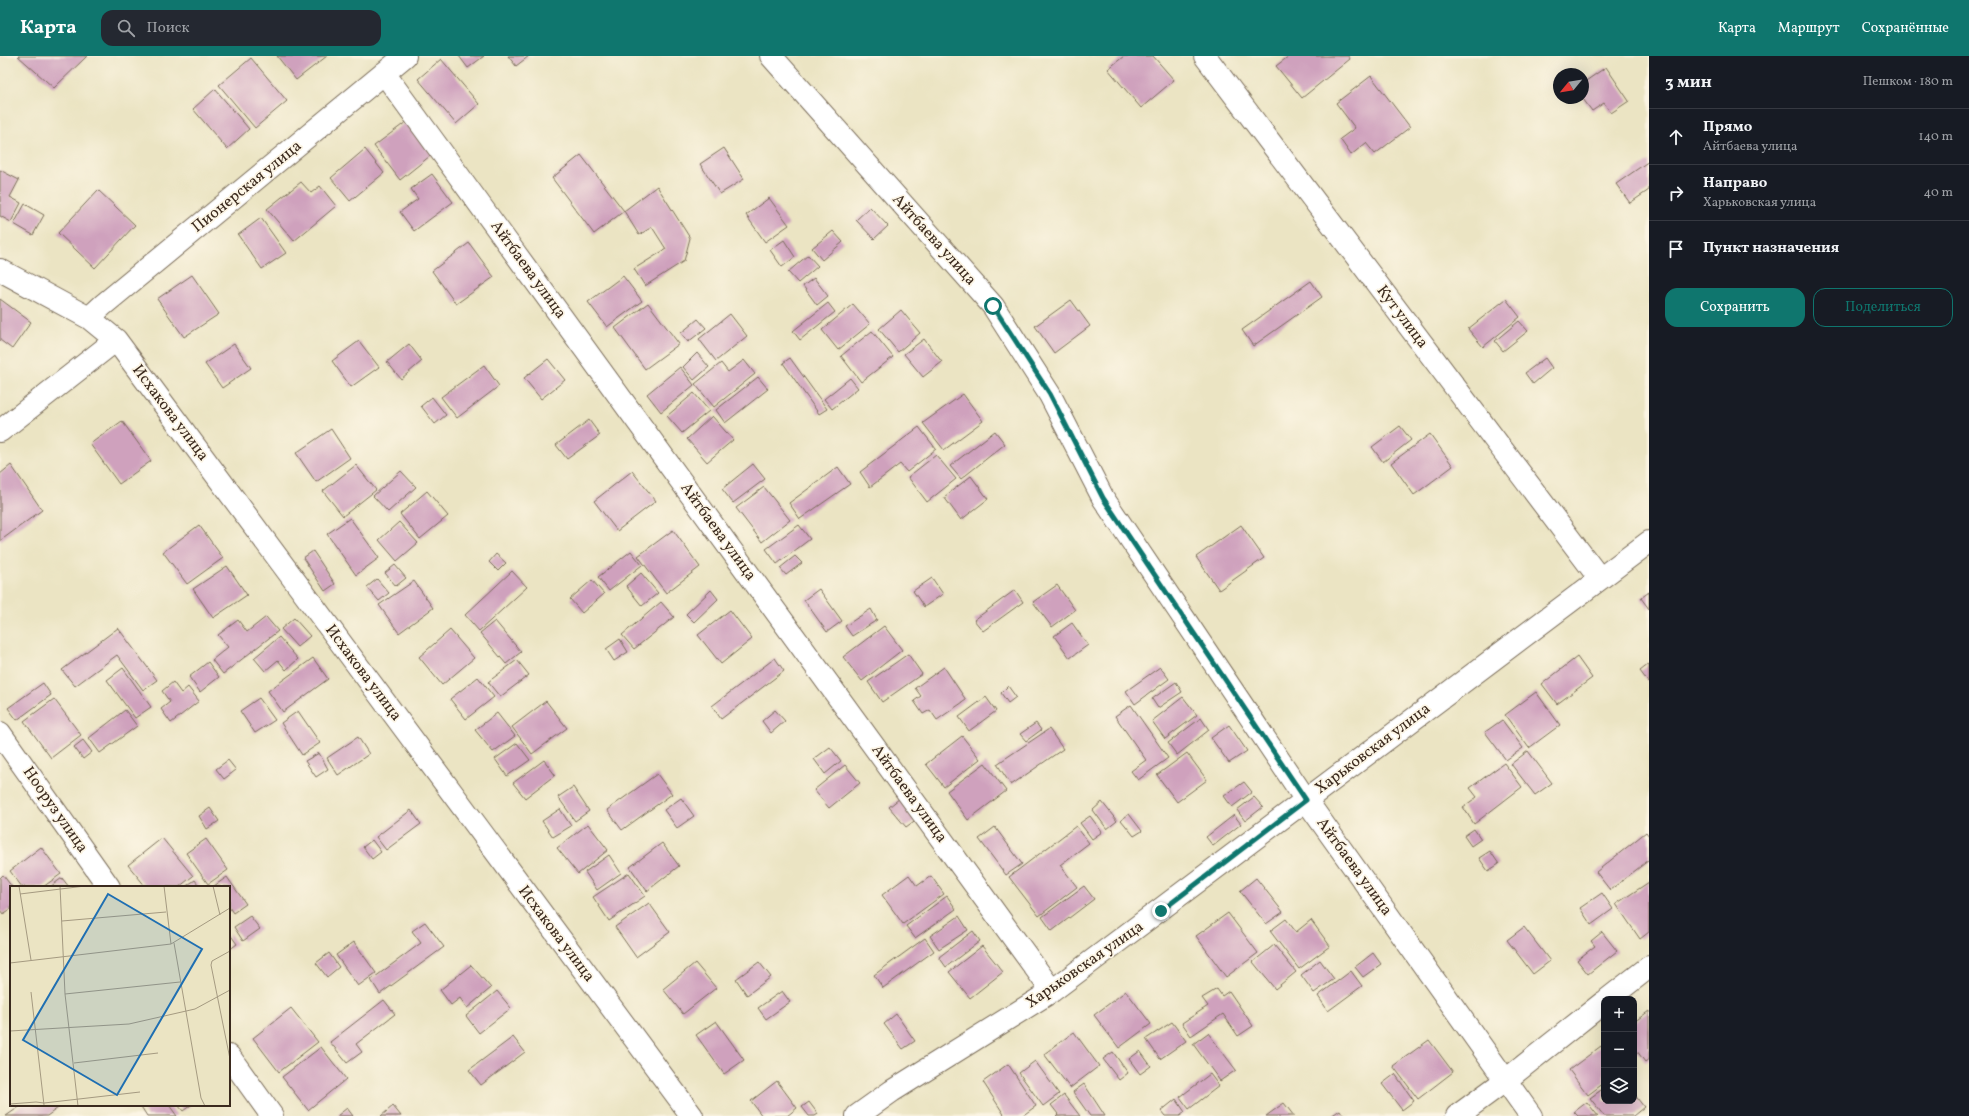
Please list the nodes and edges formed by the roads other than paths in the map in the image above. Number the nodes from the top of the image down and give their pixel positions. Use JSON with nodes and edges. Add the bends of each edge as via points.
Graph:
{"nodes":[{"id":1,"x":405,"y":56,"type":"edge"},
{"id":2,"x":771,"y":56,"type":"edge"},
{"id":3,"x":1205,"y":56,"type":"edge"},
{"id":4,"x":384,"y":73,"type":"junction"},
{"id":5,"x":0,"y":270,"type":"edge"},
{"id":6,"x":89,"y":318,"type":"junction"},
{"id":7,"x":116,"y":340,"type":"junction"},
{"id":8,"x":0,"y":431,"type":"edge"},
{"id":9,"x":1649,"y":542,"type":"edge"},
{"id":10,"x":1600,"y":579,"type":"junction"},
{"id":11,"x":0,"y":733,"type":"edge"},
{"id":12,"x":1306,"y":800,"type":"junction"},
{"id":13,"x":108,"y":886,"type":"edge"},
{"id":14,"x":1649,"y":967,"type":"edge"},
{"id":15,"x":1052,"y":991,"type":"junction"},
{"id":16,"x":1612,"y":996,"type":"edge"},
{"id":17,"x":1601,"y":1004,"type":"edge"},
{"id":18,"x":230,"y":1057,"type":"edge"},
{"id":19,"x":1506,"y":1080,"type":"junction"},
{"id":20,"x":272,"y":1116,"type":"edge"},
{"id":21,"x":692,"y":1116,"type":"edge"},
{"id":22,"x":857,"y":1116,"type":"edge"},
{"id":23,"x":1457,"y":1116,"type":"edge"},
{"id":24,"x":1531,"y":1116,"type":"edge"}],
"edges":[{"from":1,"to":4,"type":"street","name":"Пионерская улица"},
{"from":2,"to":12,"type":"street","name":"Айтбаева улица","via":[[993,306],[1050,394],[1103,498]]},
{"from":3,"to":10,"type":"street","name":"Кут улица"},
{"from":4,"to":6,"type":"street","name":"Пионерская улица"},
{"from":4,"to":15,"type":"street","name":"Айтбаева улица"},
{"from":5,"to":6,"type":"street","name":"Исхакова улица"},
{"from":6,"to":7,"type":"street","name":"Исхакова улица"},
{"from":7,"to":8,"type":"street"},
{"from":7,"to":21,"type":"street","name":"Исхакова улица"},
{"from":9,"to":10,"type":"street","name":"Харьковская улица"},
{"from":10,"to":12,"type":"street","name":"Харьковская улица"},
{"from":11,"to":13,"type":"street","name":"Нооруз улица"},
{"from":12,"to":15,"type":"street","name":"Харьковская улица"},
{"from":12,"to":19,"type":"street","name":"Айтбаева улица"},
{"from":14,"to":16,"type":"street"},
{"from":15,"to":22,"type":"street","name":"Харьковская улица","via":[[892,1091]]},
{"from":17,"to":19,"type":"street"},
{"from":18,"to":20,"type":"street"},
{"from":19,"to":23,"type":"street"},
{"from":19,"to":24,"type":"street","name":"Айтбаева улица"}]}
